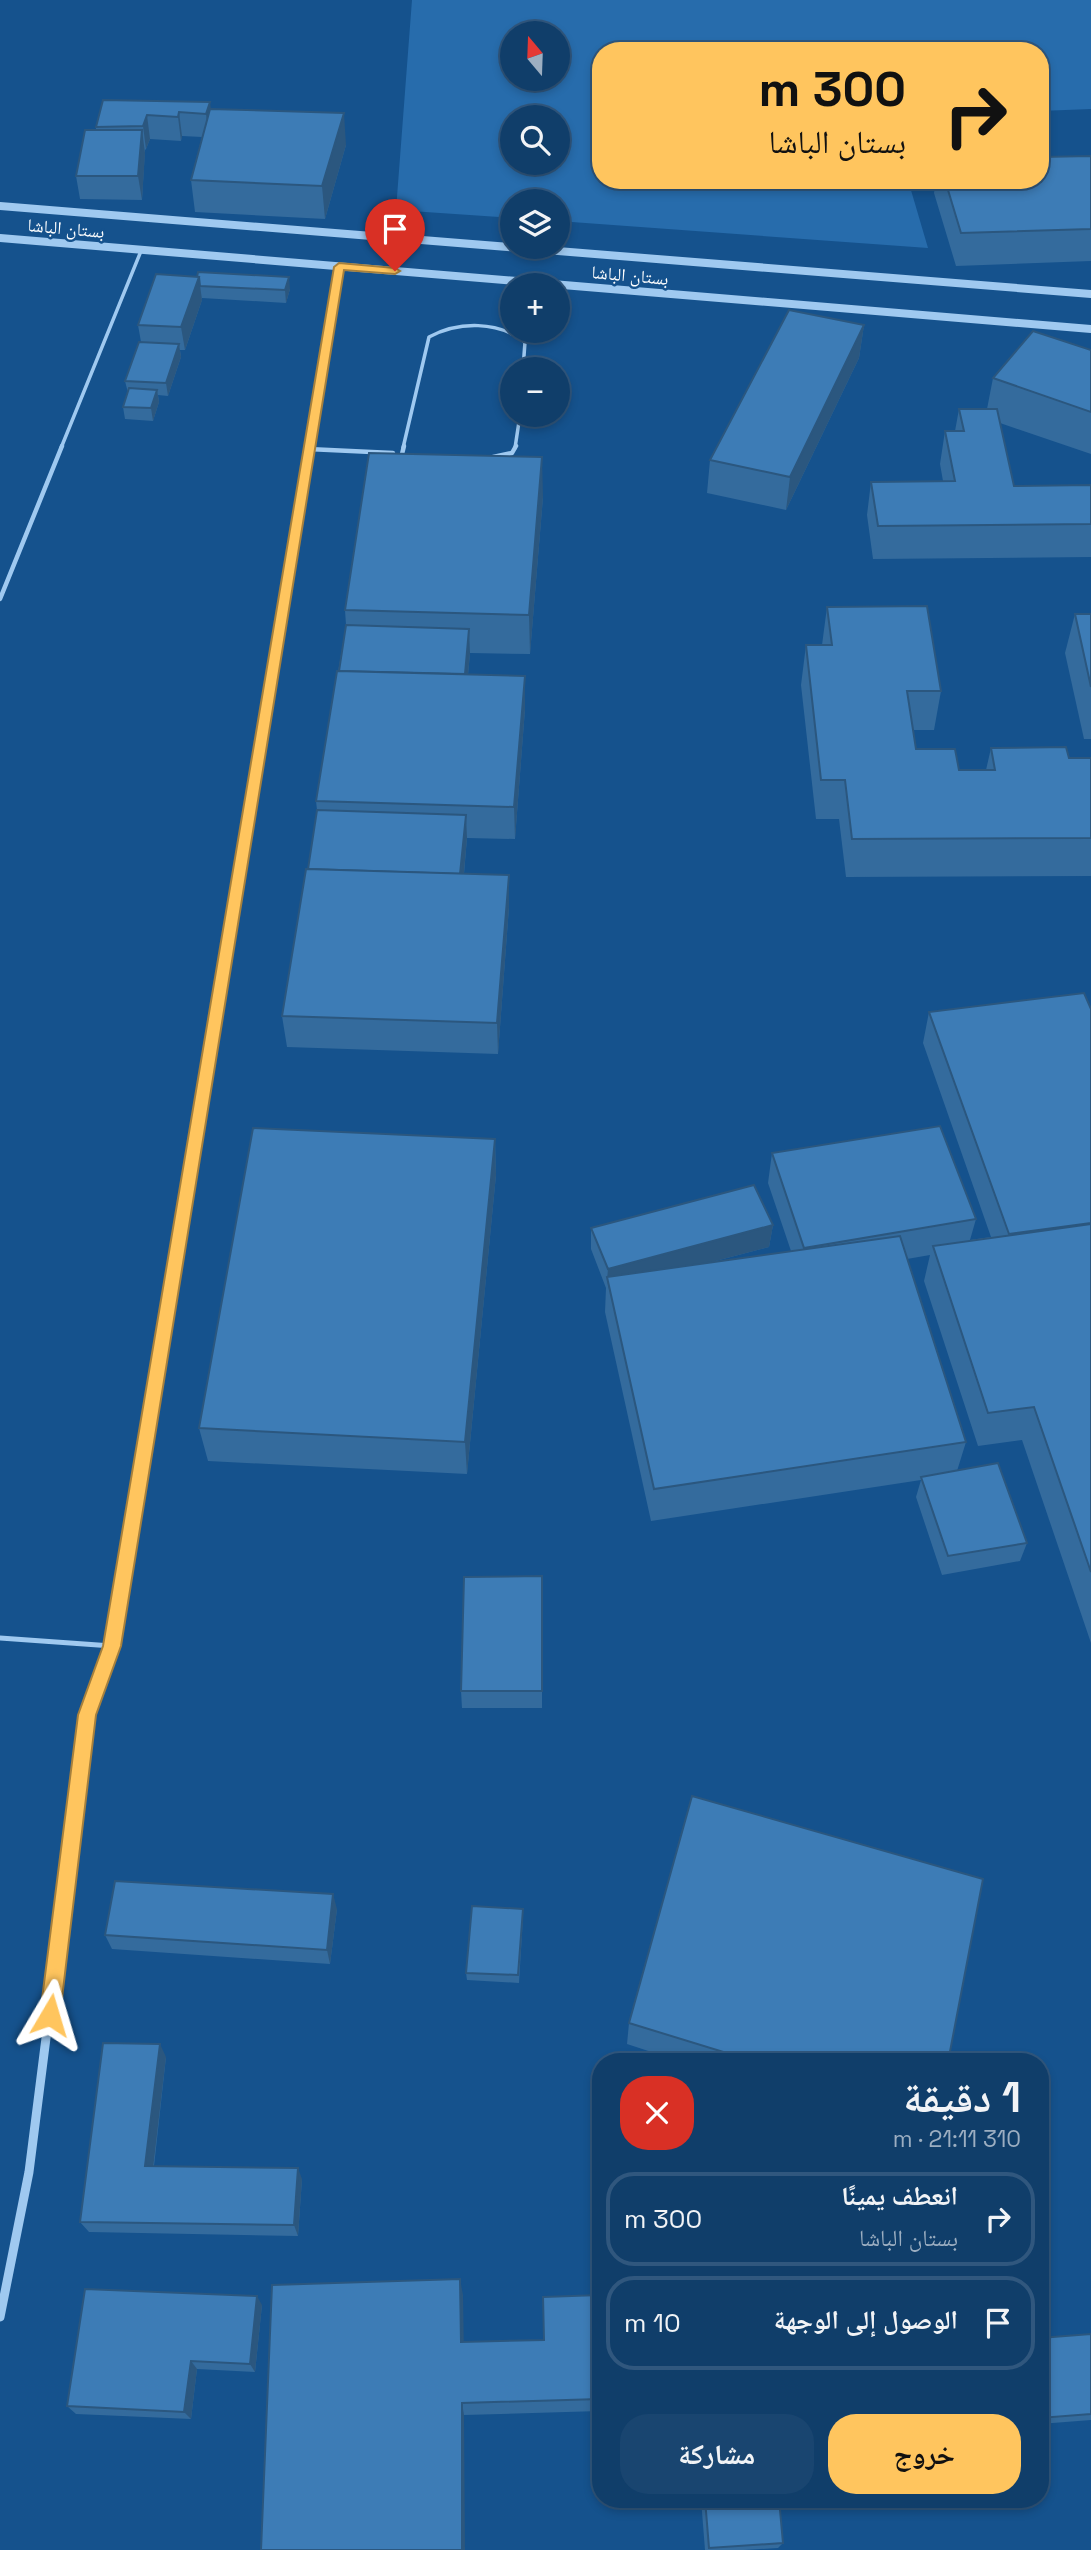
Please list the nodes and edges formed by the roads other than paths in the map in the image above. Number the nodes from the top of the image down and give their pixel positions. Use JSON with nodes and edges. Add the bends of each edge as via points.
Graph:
{"nodes":[{"id":1,"x":0,"y":206,"type":"edge"},
{"id":2,"x":0,"y":238,"type":"edge"},
{"id":3,"x":141,"y":251,"type":"junction"},
{"id":4,"x":339,"y":267,"type":"junction"},
{"id":5,"x":1091,"y":294,"type":"edge"},
{"id":6,"x":1091,"y":328,"type":"edge"},
{"id":7,"x":524,"y":357,"type":"edge"},
{"id":8,"x":519,"y":427,"type":"edge"},
{"id":9,"x":308,"y":449,"type":"junction"},
{"id":10,"x":402,"y":454,"type":"junction"},
{"id":11,"x":415,"y":454,"type":"edge"},
{"id":12,"x":488,"y":458,"type":"edge"},
{"id":13,"x":0,"y":599,"type":"edge"},
{"id":14,"x":0,"y":1638,"type":"edge"},
{"id":15,"x":112,"y":1646,"type":"junction"},
{"id":16,"x":0,"y":2317,"type":"edge"}],
"edges":[{"from":1,"to":5,"type":"street","name":"بستان الباشا"},
{"from":2,"to":3,"type":"street","name":"بستان الباشا"},
{"from":3,"to":4,"type":"street","name":"بستان الباشا"},
{"from":3,"to":13,"type":"lane"},
{"from":4,"to":6,"type":"street","name":"بستان الباشا"},
{"from":4,"to":9,"type":"lane"},
{"from":7,"to":10,"type":"lane","via":[[525,342],[502,329],[454,327],[429,337]]},
{"from":8,"to":12,"type":"lane","via":[[512,453]]},
{"from":9,"to":10,"type":"lane"},
{"from":9,"to":15,"type":"lane"},
{"from":10,"to":11,"type":"lane"},
{"from":14,"to":15,"type":"lane"},
{"from":15,"to":16,"type":"street","via":[[87,1715],[29,2172]]}]}
